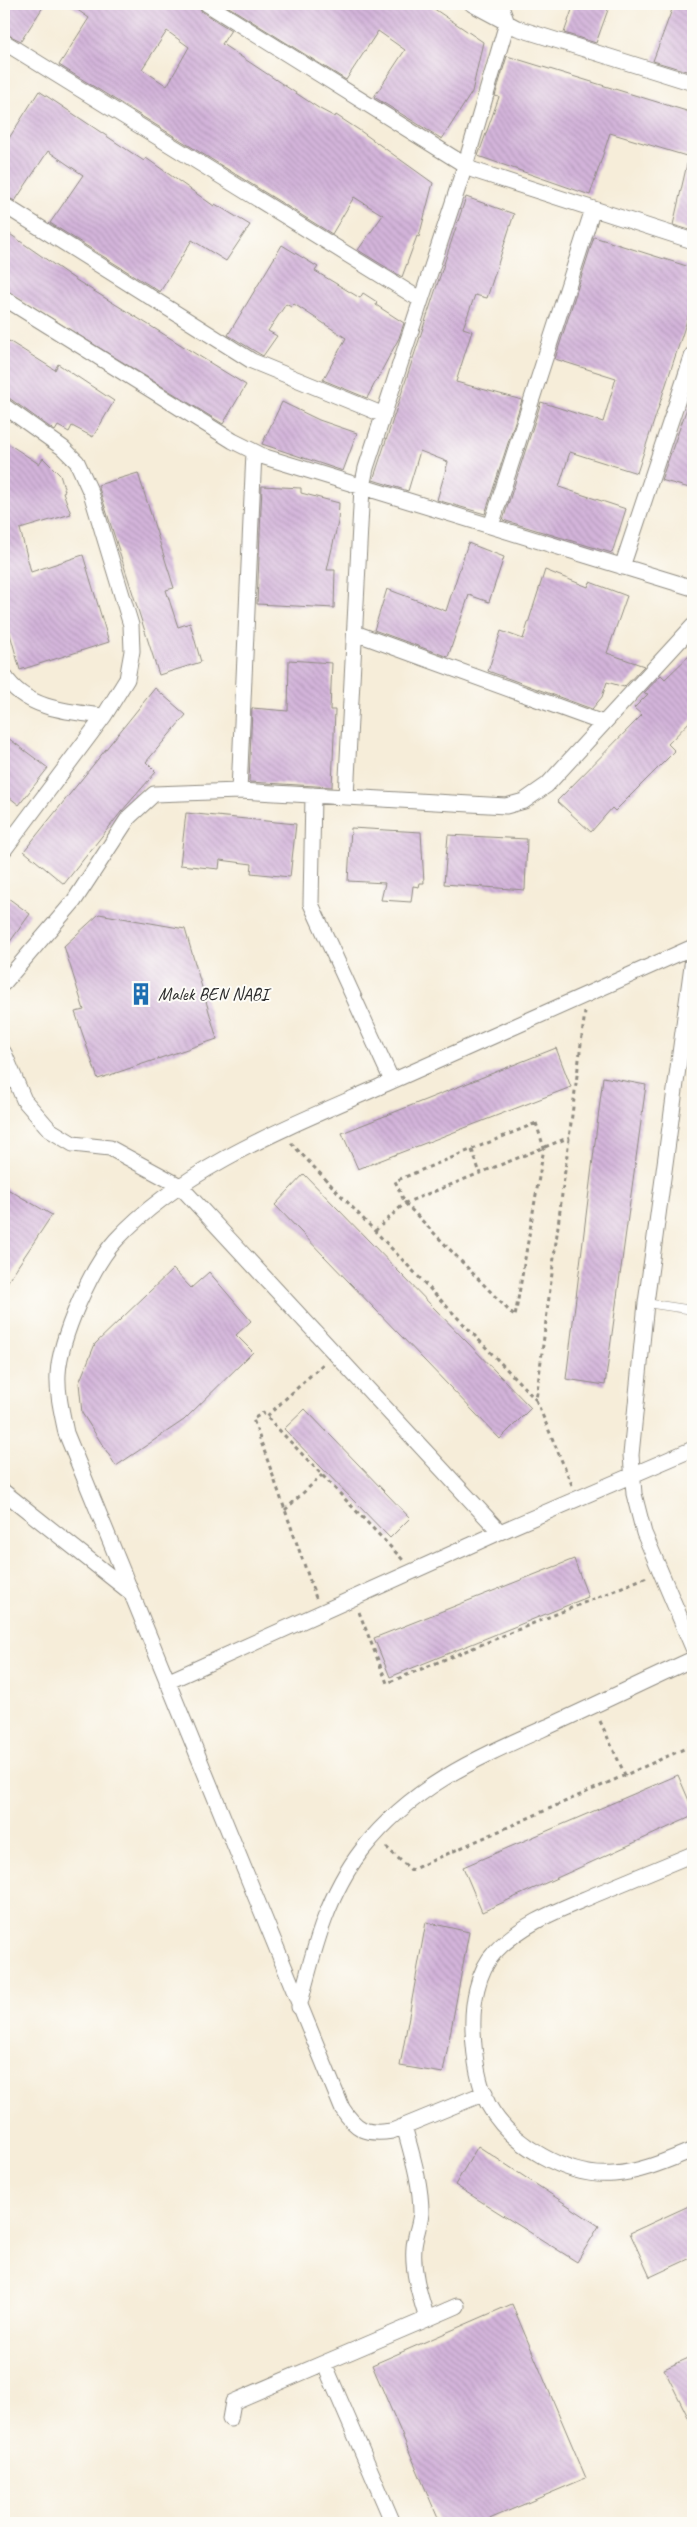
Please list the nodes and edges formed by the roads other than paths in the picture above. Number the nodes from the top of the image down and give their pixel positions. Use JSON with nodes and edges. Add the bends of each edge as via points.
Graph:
{"nodes":[{"id":1,"x":207,"y":4,"type":"edge"},
{"id":2,"x":472,"y":4,"type":"edge"},
{"id":3,"x":500,"y":4,"type":"edge"},
{"id":4,"x":507,"y":23,"type":"junction"},
{"id":5,"x":4,"y":42,"type":"edge"},
{"id":6,"x":693,"y":82,"type":"edge"},
{"id":7,"x":466,"y":166,"type":"junction"},
{"id":8,"x":4,"y":205,"type":"edge"},
{"id":9,"x":594,"y":209,"type":"junction"},
{"id":10,"x":693,"y":241,"type":"edge"},
{"id":11,"x":4,"y":298,"type":"edge"},
{"id":12,"x":421,"y":300,"type":"junction"},
{"id":13,"x":693,"y":354,"type":"edge"},
{"id":14,"x":4,"y":406,"type":"edge"},
{"id":15,"x":384,"y":415,"type":"junction"},
{"id":16,"x":254,"y":452,"type":"junction"},
{"id":17,"x":362,"y":487,"type":"junction"},
{"id":18,"x":490,"y":526,"type":"junction"},
{"id":19,"x":622,"y":567,"type":"junction"},
{"id":20,"x":693,"y":588,"type":"edge"},
{"id":21,"x":693,"y":626,"type":"edge"},
{"id":22,"x":355,"y":633,"type":"junction"},
{"id":23,"x":4,"y":674,"type":"edge"},
{"id":24,"x":104,"y":716,"type":"junction"},
{"id":25,"x":603,"y":723,"type":"junction"},
{"id":26,"x":239,"y":791,"type":"junction"},
{"id":27,"x":313,"y":795,"type":"junction"},
{"id":28,"x":346,"y":797,"type":"junction"},
{"id":29,"x":4,"y":850,"type":"edge"},
{"id":30,"x":693,"y":947,"type":"edge"},
{"id":31,"x":693,"y":958,"type":"edge"},
{"id":32,"x":4,"y":983,"type":"edge"},
{"id":33,"x":4,"y":1052,"type":"edge"},
{"id":34,"x":392,"y":1081,"type":"junction"},
{"id":35,"x":4,"y":1086,"type":"edge"},
{"id":36,"x":20,"y":1091,"type":"junction"},
{"id":37,"x":180,"y":1186,"type":"junction"},
{"id":38,"x":646,"y":1303,"type":"junction"},
{"id":39,"x":693,"y":1310,"type":"edge"},
{"id":40,"x":693,"y":1450,"type":"edge"},
{"id":41,"x":632,"y":1476,"type":"junction"},
{"id":42,"x":4,"y":1492,"type":"edge"},
{"id":43,"x":500,"y":1532,"type":"junction"},
{"id":44,"x":131,"y":1593,"type":"junction"},
{"id":45,"x":693,"y":1648,"type":"edge"},
{"id":46,"x":693,"y":1659,"type":"edge"},
{"id":47,"x":167,"y":1682,"type":"junction"},
{"id":48,"x":693,"y":1854,"type":"edge"},
{"id":49,"x":300,"y":2007,"type":"junction"},
{"id":50,"x":484,"y":2093,"type":"junction"},
{"id":51,"x":404,"y":2126,"type":"junction"},
{"id":52,"x":693,"y":2150,"type":"edge"},
{"id":53,"x":457,"y":2306,"type":"dead end"},
{"id":54,"x":427,"y":2319,"type":"junction"},
{"id":55,"x":324,"y":2363,"type":"junction"},
{"id":56,"x":230,"y":2420,"type":"dead end"},
{"id":57,"x":394,"y":2523,"type":"edge"}],
"edges":[{"from":1,"to":7,"type":"street"},
{"from":2,"to":4,"type":"street"},
{"from":3,"to":4,"type":"street"},
{"from":4,"to":6,"type":"street"},
{"from":4,"to":7,"type":"street"},
{"from":5,"to":12,"type":"street"},
{"from":7,"to":9,"type":"street"},
{"from":7,"to":12,"type":"street"},
{"from":8,"to":15,"type":"street","via":[[252,360]]},
{"from":9,"to":10,"type":"street"},
{"from":9,"to":18,"type":"street"},
{"from":11,"to":16,"type":"street"},
{"from":12,"to":15,"type":"street"},
{"from":13,"to":19,"type":"street"},
{"from":14,"to":24,"type":"street","via":[[63,448],[77,462],[91,492],[131,625],[132,642],[127,679]]},
{"from":15,"to":17,"type":"street"},
{"from":16,"to":17,"type":"street"},
{"from":16,"to":26,"type":"street"},
{"from":17,"to":18,"type":"street"},
{"from":17,"to":22,"type":"street"},
{"from":18,"to":19,"type":"street"},
{"from":19,"to":20,"type":"street"},
{"from":21,"to":25,"type":"street"},
{"from":22,"to":25,"type":"street"},
{"from":22,"to":28,"type":"street"},
{"from":23,"to":24,"type":"street","via":[[21,693],[38,704],[65,712]]},
{"from":24,"to":29,"type":"street"},
{"from":25,"to":28,"type":"street","via":[[547,784],[524,801],[506,806]]},
{"from":26,"to":27,"type":"street"},
{"from":26,"to":32,"type":"street","via":[[154,794],[129,816],[74,901]]},
{"from":27,"to":28,"type":"street"},
{"from":27,"to":34,"type":"street","via":[[311,904]]},
{"from":30,"to":34,"type":"street"},
{"from":31,"to":38,"type":"street"},
{"from":33,"to":36,"type":"street"},
{"from":34,"to":37,"type":"street","via":[[260,1141]]},
{"from":35,"to":36,"type":"street"},
{"from":36,"to":37,"type":"street","via":[[50,1130],[73,1144],[110,1148]]},
{"from":37,"to":43,"type":"street"},
{"from":37,"to":44,"type":"street","via":[[140,1215],[113,1243],[86,1287],[66,1336],[58,1372],[59,1400],[66,1433]]},
{"from":38,"to":39,"type":"lane"},
{"from":38,"to":41,"type":"street","via":[[632,1434]]},
{"from":40,"to":41,"type":"street"},
{"from":41,"to":43,"type":"street"},
{"from":41,"to":45,"type":"street","via":[[638,1513]]},
{"from":42,"to":44,"type":"street"},
{"from":43,"to":47,"type":"street"},
{"from":44,"to":47,"type":"street"},
{"from":46,"to":49,"type":"street","via":[[464,1765],[424,1790],[390,1818],[361,1852],[339,1887],[317,1936]]},
{"from":47,"to":49,"type":"street"},
{"from":48,"to":50,"type":"street","via":[[551,1913],[518,1931],[493,1953],[480,1977],[473,2016],[476,2070]]},
{"from":49,"to":51,"type":"street","via":[[349,2119],[356,2127],[379,2133]]},
{"from":50,"to":51,"type":"street"},
{"from":50,"to":52,"type":"street","via":[[506,2129],[557,2163],[590,2173],[614,2174],[651,2167]]},
{"from":51,"to":54,"type":"street","via":[[420,2192],[421,2215],[414,2247],[418,2294]]},
{"from":53,"to":54,"type":"street"},
{"from":54,"to":55,"type":"street"},
{"from":55,"to":56,"type":"street","via":[[233,2402]]},
{"from":55,"to":57,"type":"street"}]}
